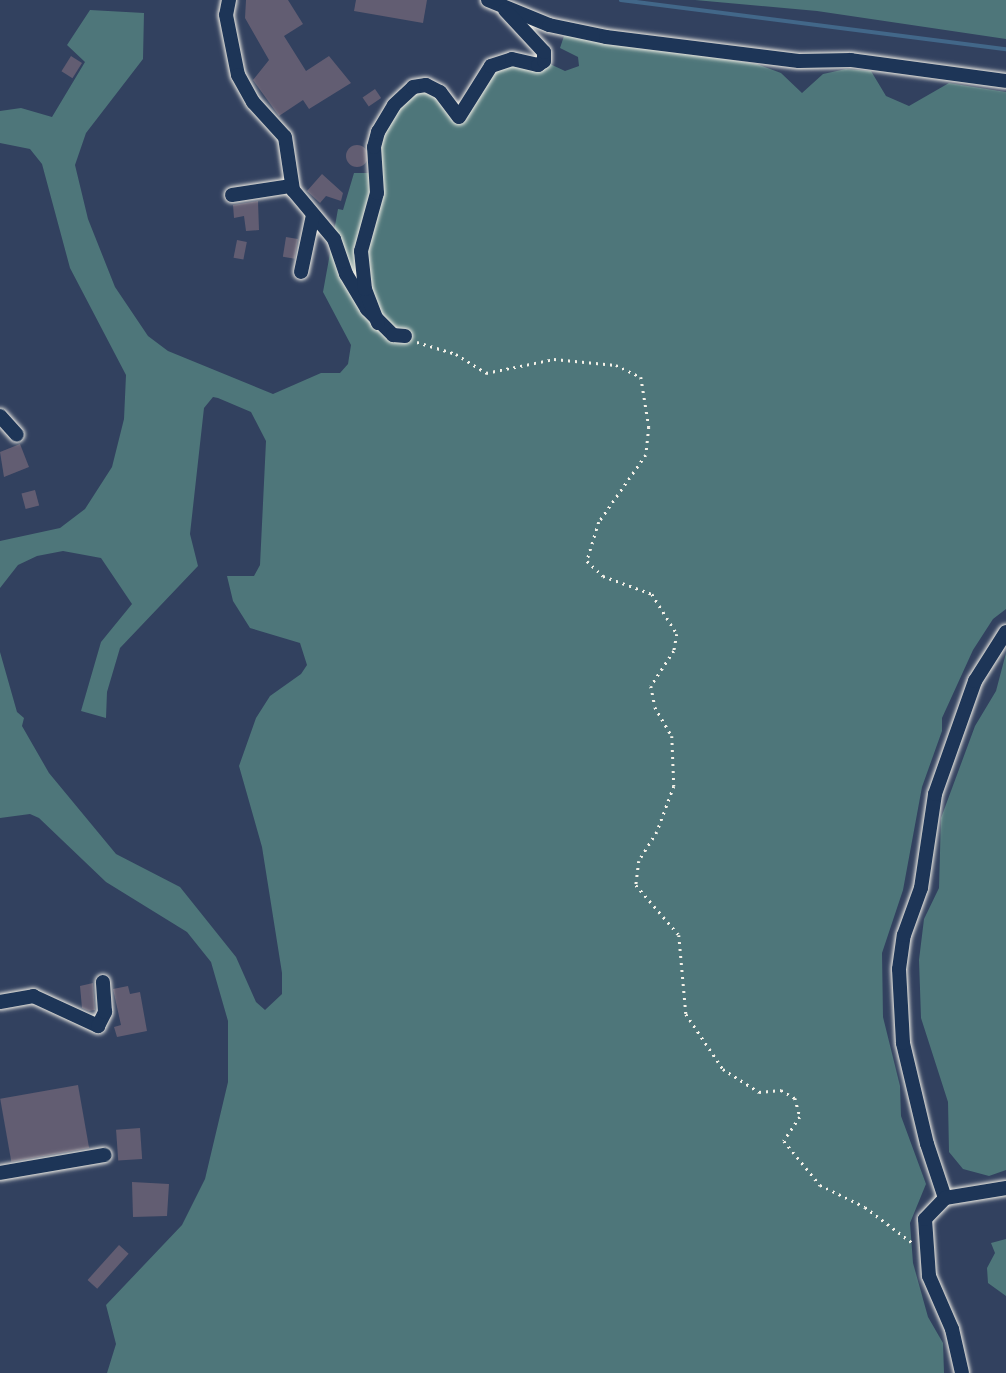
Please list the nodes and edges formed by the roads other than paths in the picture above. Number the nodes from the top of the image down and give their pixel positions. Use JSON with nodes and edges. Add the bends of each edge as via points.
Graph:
{"nodes":[{"id":1,"x":229,"y":0,"type":"edge"},
{"id":2,"x":495,"y":3,"type":"edge"},
{"id":3,"x":1006,"y":81,"type":"edge"},
{"id":4,"x":291,"y":186,"type":"junction"},
{"id":5,"x":232,"y":195,"type":"dead end"},
{"id":6,"x":313,"y":215,"type":"junction"},
{"id":7,"x":301,"y":272,"type":"dead end"},
{"id":8,"x":378,"y":323,"type":"junction"},
{"id":9,"x":405,"y":336,"type":"road end"},
{"id":10,"x":0,"y":416,"type":"edge"},
{"id":11,"x":17,"y":435,"type":"dead end"},
{"id":12,"x":1006,"y":632,"type":"edge"},
{"id":13,"x":103,"y":982,"type":"dead end"},
{"id":14,"x":0,"y":1002,"type":"edge"},
{"id":15,"x":104,"y":1156,"type":"dead end"},
{"id":16,"x":0,"y":1173,"type":"edge"},
{"id":17,"x":1006,"y":1188,"type":"edge"},
{"id":18,"x":945,"y":1198,"type":"junction"},
{"id":19,"x":962,"y":1373,"type":"edge"}],
"edges":[{"from":1,"to":4,"type":"street","via":[[226,15],[238,75],[253,102],[285,137]]},
{"from":2,"to":3,"type":"street","via":[[549,25],[645,43],[799,61],[851,60]]},
{"from":2,"to":8,"type":"street","via":[[544,52],[544,62],[512,59],[491,66],[458,117],[437,90],[426,85],[410,88],[378,132],[374,152],[378,187],[361,251],[365,289]]},
{"from":4,"to":5,"type":"street"},
{"from":4,"to":6,"type":"street"},
{"from":6,"to":7,"type":"street"},
{"from":6,"to":8,"type":"street","via":[[334,239],[352,286]]},
{"from":8,"to":9,"type":"street","via":[[393,335]]},
{"from":10,"to":11,"type":"street"},
{"from":12,"to":18,"type":"street","via":[[975,681],[945,762],[899,969],[903,1044],[926,1144]]},
{"from":13,"to":14,"type":"street","via":[[105,1012],[97,1026],[33,996]]},
{"from":15,"to":16,"type":"street"},
{"from":17,"to":18,"type":"street"},
{"from":18,"to":19,"type":"street","via":[[925,1219],[925,1252],[932,1288],[957,1341]]}]}
